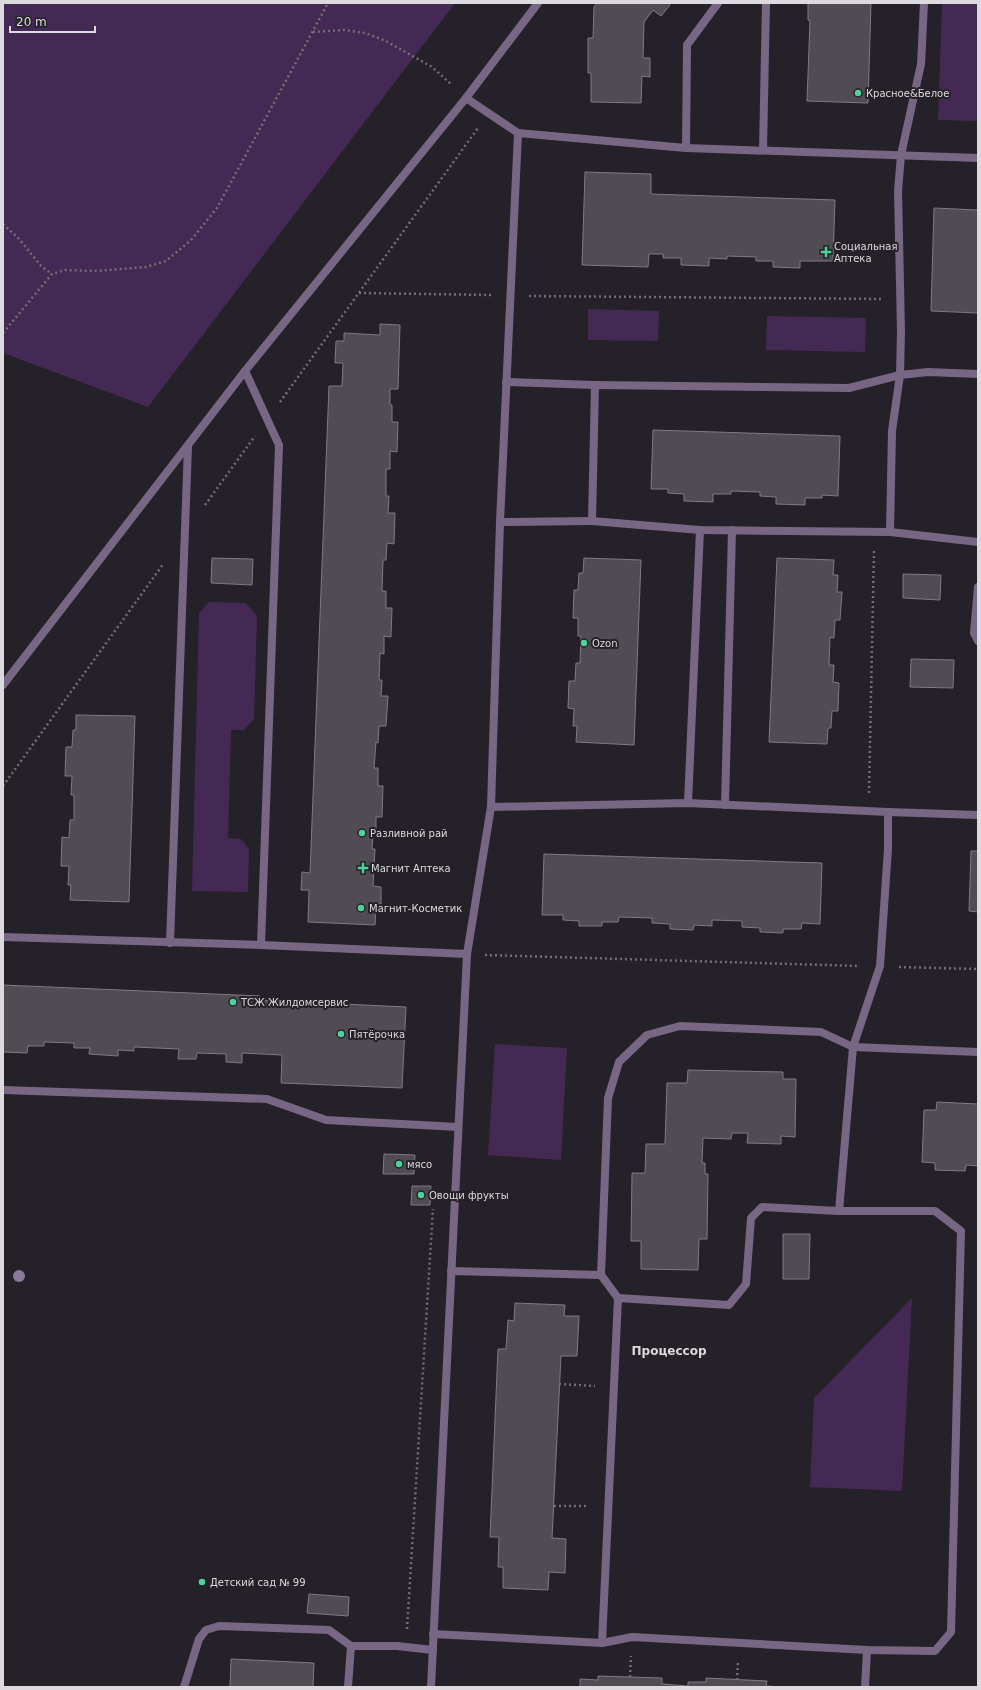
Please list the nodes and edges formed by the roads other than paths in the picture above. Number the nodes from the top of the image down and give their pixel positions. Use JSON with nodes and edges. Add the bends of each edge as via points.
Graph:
{"nodes":[{"id":1,"x":538,"y":3,"type":"edge"},
{"id":2,"x":718,"y":3,"type":"edge"},
{"id":3,"x":766,"y":3,"type":"edge"},
{"id":4,"x":924,"y":3,"type":"edge"},
{"id":5,"x":466,"y":98,"type":"junction"},
{"id":6,"x":518,"y":133,"type":"junction"},
{"id":7,"x":686,"y":148,"type":"junction"},
{"id":8,"x":763,"y":150,"type":"junction"},
{"id":9,"x":901,"y":155,"type":"junction"},
{"id":10,"x":978,"y":158,"type":"edge"},
{"id":11,"x":245,"y":371,"type":"junction"},
{"id":12,"x":978,"y":374,"type":"edge"},
{"id":13,"x":900,"y":375,"type":"junction"},
{"id":14,"x":506,"y":382,"type":"junction"},
{"id":15,"x":595,"y":385,"type":"junction"},
{"id":16,"x":188,"y":446,"type":"junction"},
{"id":17,"x":592,"y":521,"type":"junction"},
{"id":18,"x":500,"y":522,"type":"junction"},
{"id":19,"x":700,"y":530,"type":"junction"},
{"id":20,"x":732,"y":530,"type":"junction"},
{"id":21,"x":890,"y":532,"type":"junction"},
{"id":22,"x":978,"y":542,"type":"edge"},
{"id":23,"x":978,"y":587,"type":"edge"},
{"id":24,"x":978,"y":641,"type":"edge"},
{"id":25,"x":3,"y":685,"type":"edge"},
{"id":26,"x":688,"y":803,"type":"junction"},
{"id":27,"x":725,"y":805,"type":"junction"},
{"id":28,"x":491,"y":807,"type":"junction"},
{"id":29,"x":888,"y":812,"type":"junction"},
{"id":30,"x":978,"y":815,"type":"edge"},
{"id":31,"x":3,"y":937,"type":"edge"},
{"id":32,"x":170,"y":943,"type":"junction"},
{"id":33,"x":261,"y":945,"type":"junction"},
{"id":34,"x":467,"y":954,"type":"junction"},
{"id":35,"x":852,"y":1047,"type":"junction"},
{"id":36,"x":978,"y":1052,"type":"edge"},
{"id":37,"x":3,"y":1090,"type":"edge"},
{"id":38,"x":458,"y":1127,"type":"junction"},
{"id":39,"x":839,"y":1211,"type":"junction"},
{"id":40,"x":451,"y":1271,"type":"junction"},
{"id":41,"x":601,"y":1275,"type":"junction"},
{"id":42,"x":618,"y":1298,"type":"junction"},
{"id":43,"x":434,"y":1634,"type":"junction"},
{"id":44,"x":602,"y":1642,"type":"junction"},
{"id":45,"x":351,"y":1646,"type":"junction"},
{"id":46,"x":433,"y":1650,"type":"junction"},
{"id":47,"x":867,"y":1650,"type":"junction"},
{"id":48,"x":184,"y":1687,"type":"edge"},
{"id":49,"x":348,"y":1687,"type":"edge"},
{"id":50,"x":431,"y":1687,"type":"edge"},
{"id":51,"x":865,"y":1687,"type":"edge"}],
"edges":[{"from":1,"to":5,"type":"lane"},
{"from":2,"to":7,"type":"lane","via":[[687,45]]},
{"from":3,"to":8,"type":"lane"},
{"from":4,"to":9,"type":"lane","via":[[921,64]]},
{"from":5,"to":6,"type":"lane"},
{"from":5,"to":11,"type":"lane"},
{"from":6,"to":7,"type":"lane"},
{"from":6,"to":14,"type":"lane"},
{"from":7,"to":8,"type":"lane"},
{"from":8,"to":9,"type":"lane"},
{"from":9,"to":10,"type":"lane"},
{"from":9,"to":13,"type":"lane","via":[[898,190]]},
{"from":11,"to":16,"type":"lane"},
{"from":11,"to":33,"type":"lane","via":[[279,445]]},
{"from":12,"to":13,"type":"lane","via":[[928,372]]},
{"from":13,"to":15,"type":"lane","via":[[849,388]]},
{"from":13,"to":21,"type":"lane","via":[[892,431]]},
{"from":14,"to":15,"type":"lane"},
{"from":14,"to":18,"type":"lane"},
{"from":15,"to":17,"type":"lane"},
{"from":16,"to":25,"type":"lane"},
{"from":16,"to":32,"type":"lane"},
{"from":17,"to":18,"type":"lane"},
{"from":17,"to":19,"type":"lane"},
{"from":18,"to":28,"type":"lane"},
{"from":19,"to":20,"type":"lane"},
{"from":19,"to":26,"type":"lane"},
{"from":20,"to":21,"type":"lane"},
{"from":20,"to":27,"type":"lane"},
{"from":21,"to":22,"type":"lane"},
{"from":23,"to":24,"type":"lane","via":[[974,633]]},
{"from":26,"to":27,"type":"lane"},
{"from":26,"to":28,"type":"lane"},
{"from":27,"to":29,"type":"lane"},
{"from":28,"to":34,"type":"lane"},
{"from":29,"to":30,"type":"lane"},
{"from":29,"to":35,"type":"lane","via":[[880,966]]},
{"from":31,"to":32,"type":"lane"},
{"from":32,"to":33,"type":"lane"},
{"from":33,"to":34,"type":"lane"},
{"from":34,"to":38,"type":"lane"},
{"from":35,"to":36,"type":"lane"},
{"from":35,"to":39,"type":"lane"},
{"from":35,"to":41,"type":"lane","via":[[821,1032],[680,1026],[647,1035],[619,1062],[608,1098]]},
{"from":37,"to":38,"type":"lane","via":[[267,1099],[326,1120]]},
{"from":38,"to":40,"type":"lane"},
{"from":39,"to":42,"type":"lane","via":[[762,1207],[751,1218],[746,1284],[729,1305]]},
{"from":39,"to":47,"type":"lane","via":[[935,1211],[961,1231],[951,1632],[936,1651]]},
{"from":40,"to":41,"type":"lane"},
{"from":40,"to":43,"type":"lane"},
{"from":41,"to":42,"type":"lane"},
{"from":42,"to":44,"type":"lane"},
{"from":43,"to":44,"type":"lane"},
{"from":43,"to":46,"type":"lane"},
{"from":44,"to":47,"type":"lane","via":[[632,1637]]},
{"from":45,"to":46,"type":"lane"},
{"from":45,"to":48,"type":"lane","via":[[329,1630],[219,1626],[206,1630],[199,1639]]},
{"from":45,"to":49,"type":"lane"},
{"from":46,"to":50,"type":"lane"},
{"from":47,"to":51,"type":"lane"}]}
